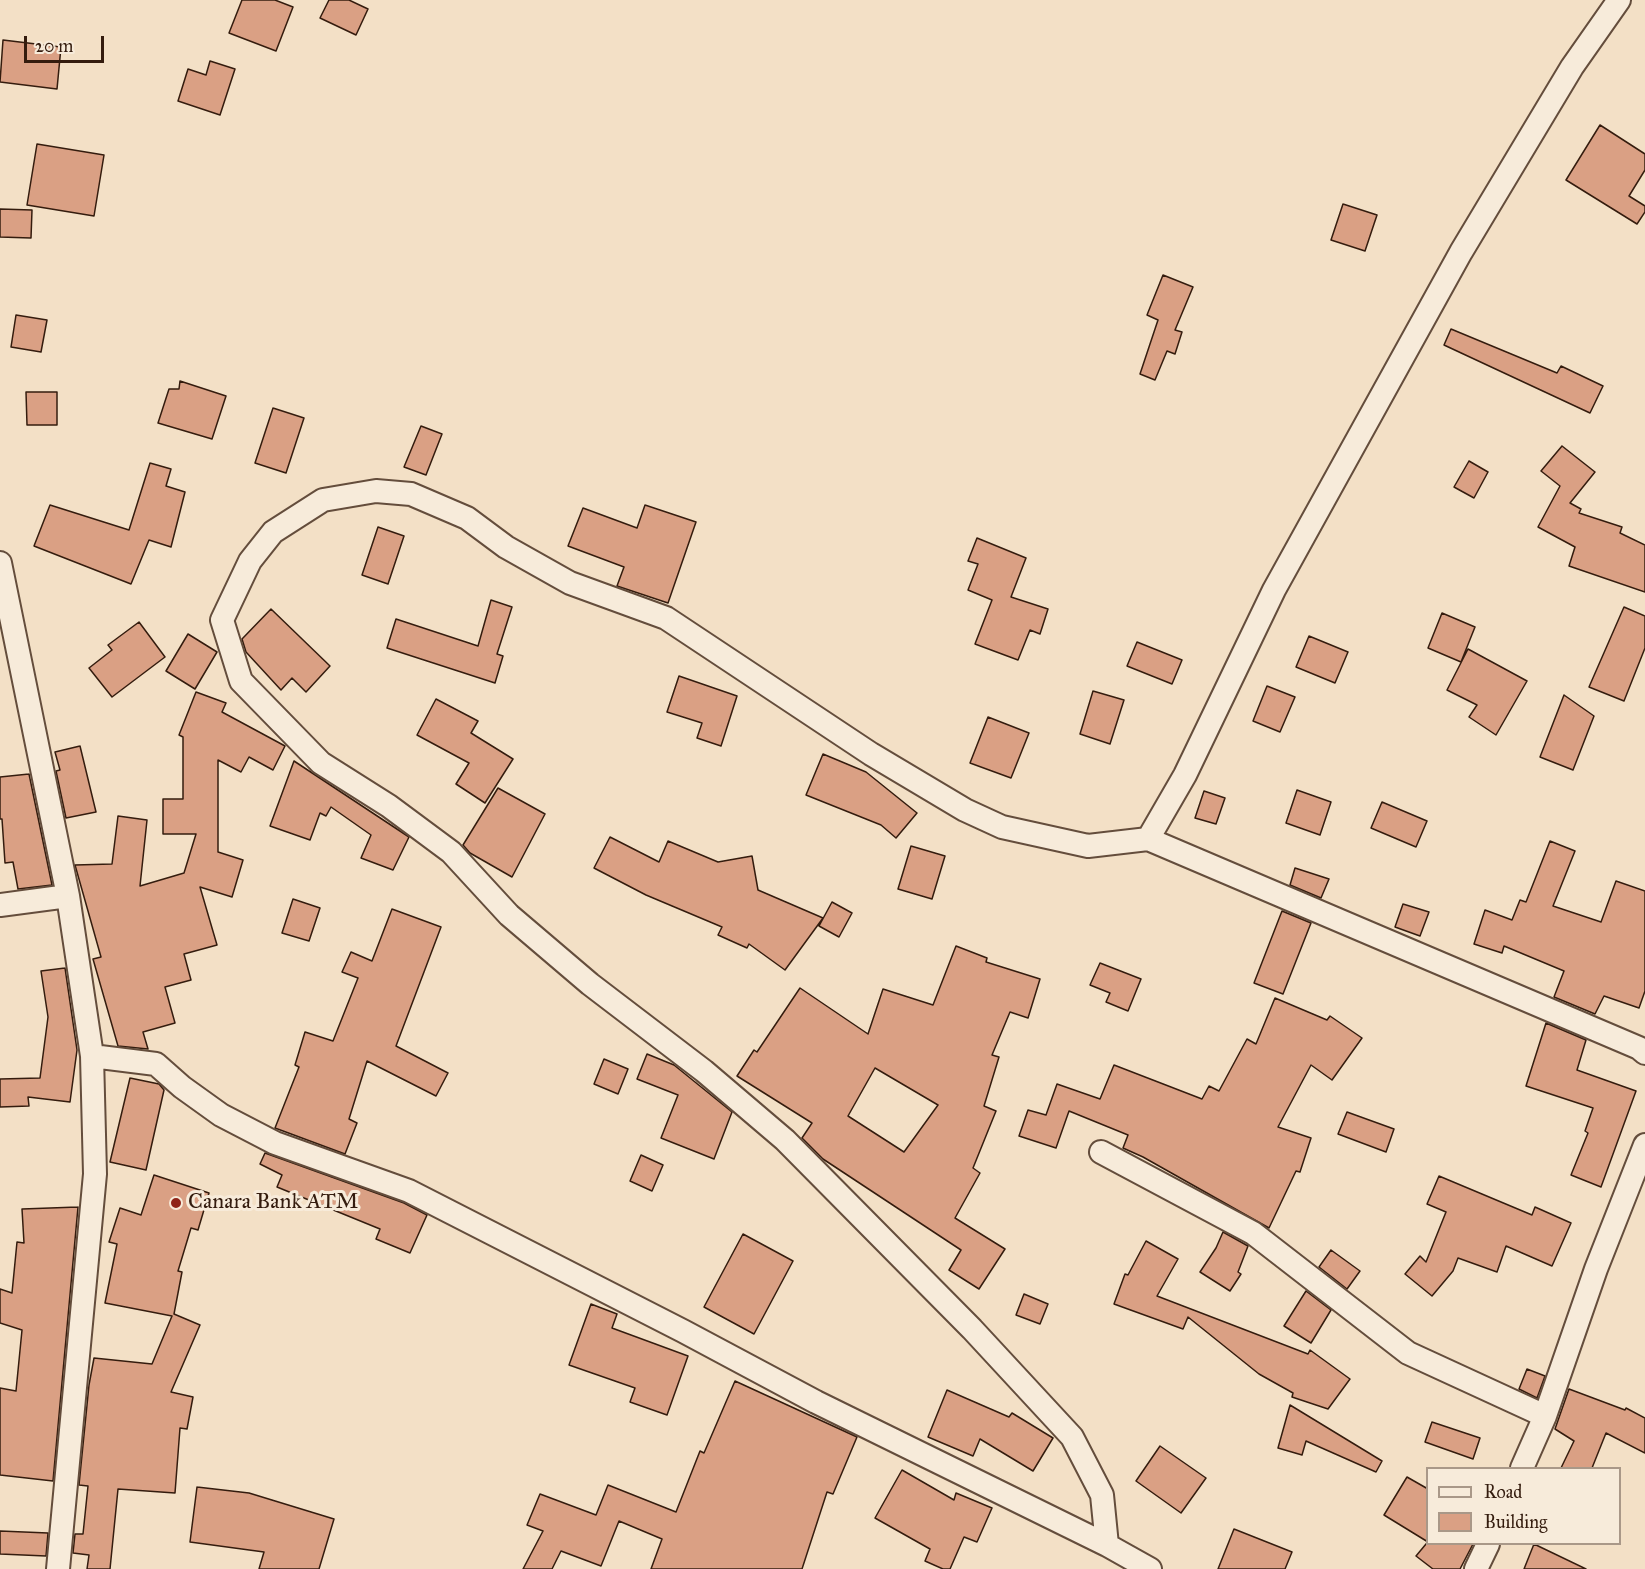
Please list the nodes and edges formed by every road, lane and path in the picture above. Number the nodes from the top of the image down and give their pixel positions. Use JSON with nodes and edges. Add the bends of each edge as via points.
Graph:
{"nodes":[{"id":1,"x":1619,"y":0,"type":"edge"},
{"id":2,"x":0,"y":563,"type":"edge"},
{"id":3,"x":1148,"y":839,"type":"junction"},
{"id":4,"x":68,"y":896,"type":"junction"},
{"id":5,"x":0,"y":905,"type":"edge"},
{"id":6,"x":1645,"y":1053,"type":"edge"},
{"id":7,"x":92,"y":1056,"type":"junction"},
{"id":8,"x":1645,"y":1145,"type":"edge"},
{"id":9,"x":1101,"y":1152,"type":"dead end"},
{"id":10,"x":1545,"y":1416,"type":"junction"},
{"id":11,"x":1522,"y":1467,"type":"edge"},
{"id":12,"x":1107,"y":1545,"type":"junction"},
{"id":13,"x":1488,"y":1545,"type":"edge"},
{"id":14,"x":58,"y":1569,"type":"edge"},
{"id":15,"x":1150,"y":1569,"type":"edge"},
{"id":16,"x":1476,"y":1569,"type":"edge"}],
"edges":[{"from":1,"to":3,"type":"street","via":[[1572,67],[1461,252],[1274,590],[1185,775]]},
{"from":2,"to":4,"type":"street"},
{"from":3,"to":6,"type":"street"},
{"from":3,"to":12,"type":"street","via":[[1088,846],[1002,827],[974,814],[872,754],[666,618],[570,583],[506,547],[467,518],[411,494],[376,491],[323,500],[273,532],[250,561],[222,620],[241,681],[321,763],[451,852],[509,915],[785,1140],[972,1329],[1072,1437],[1102,1495]]},
{"from":4,"to":5,"type":"street"},
{"from":4,"to":7,"type":"street"},
{"from":7,"to":12,"type":"street","via":[[156,1064],[221,1115],[274,1143],[409,1191],[816,1402]]},
{"from":7,"to":14,"type":"street","via":[[95,1174]]},
{"from":8,"to":10,"type":"street","via":[[1596,1269]]},
{"from":9,"to":10,"type":"street","via":[[1253,1233],[1408,1353]]},
{"from":10,"to":11,"type":"street"},
{"from":12,"to":15,"type":"street"},
{"from":13,"to":16,"type":"street"}]}
